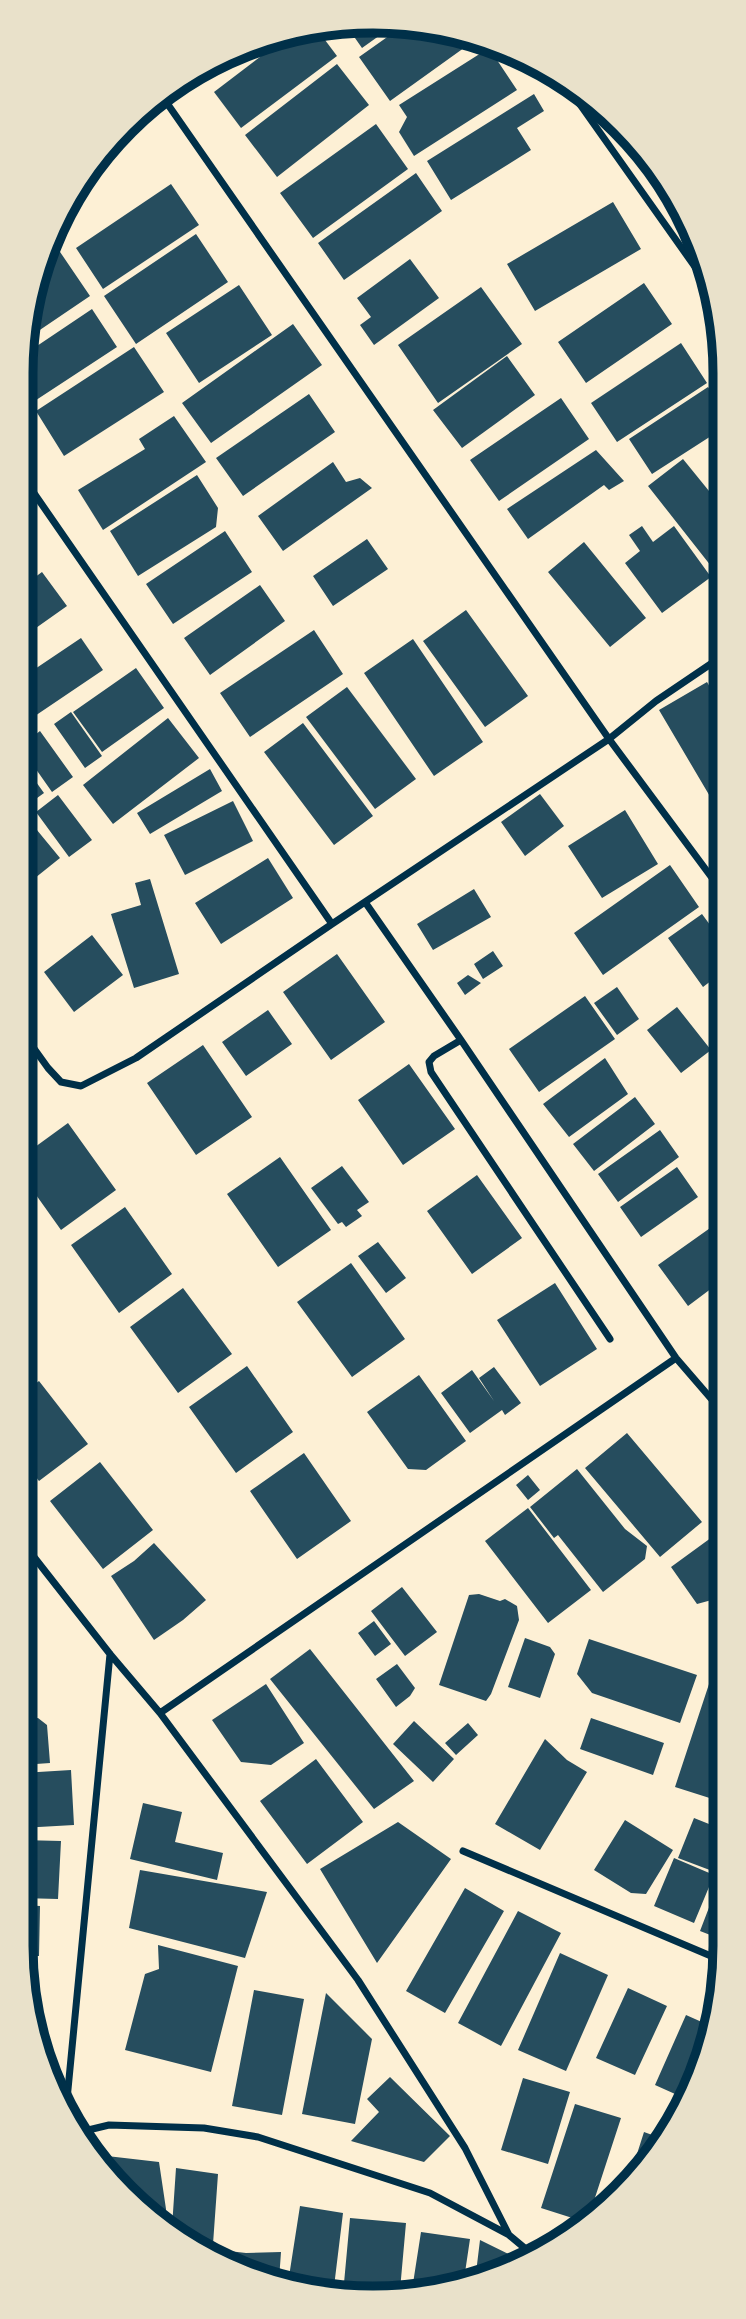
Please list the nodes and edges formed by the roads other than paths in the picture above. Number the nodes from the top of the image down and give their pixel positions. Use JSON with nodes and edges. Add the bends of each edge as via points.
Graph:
{"nodes":[{"id":1,"x":578,"y":102,"type":"edge"},
{"id":2,"x":167,"y":103,"type":"edge"},
{"id":3,"x":696,"y":269,"type":"edge"},
{"id":4,"x":33,"y":492,"type":"edge"},
{"id":5,"x":713,"y":662,"type":"edge"},
{"id":6,"x":609,"y":739,"type":"junction"},
{"id":7,"x":713,"y":879,"type":"edge"},
{"id":8,"x":365,"y":902,"type":"junction"},
{"id":9,"x":332,"y":924,"type":"junction"},
{"id":10,"x":461,"y":1040,"type":"junction"},
{"id":11,"x":33,"y":1047,"type":"edge"},
{"id":12,"x":610,"y":1339,"type":"dead end"},
{"id":13,"x":676,"y":1358,"type":"junction"},
{"id":14,"x":713,"y":1402,"type":"edge"},
{"id":15,"x":33,"y":1556,"type":"edge"},
{"id":16,"x":110,"y":1654,"type":"junction"},
{"id":17,"x":160,"y":1713,"type":"junction"},
{"id":18,"x":463,"y":1851,"type":"dead end"},
{"id":19,"x":713,"y":1957,"type":"edge"},
{"id":20,"x":67,"y":2095,"type":"edge"},
{"id":21,"x":88,"y":2130,"type":"edge"},
{"id":22,"x":509,"y":2235,"type":"junction"},
{"id":23,"x":526,"y":2249,"type":"edge"}],
"edges":[{"from":1,"to":3,"type":"street"},
{"from":2,"to":6,"type":"street"},
{"from":4,"to":9,"type":"street"},
{"from":5,"to":6,"type":"street"},
{"from":6,"to":7,"type":"street"},
{"from":6,"to":8,"type":"street"},
{"from":8,"to":9,"type":"street"},
{"from":8,"to":10,"type":"street"},
{"from":9,"to":11,"type":"street","via":[[136,1058],[81,1086],[61,1082]]},
{"from":10,"to":12,"type":"street","via":[[434,1056],[429,1062],[431,1072]]},
{"from":10,"to":13,"type":"street"},
{"from":13,"to":14,"type":"street"},
{"from":13,"to":17,"type":"street"},
{"from":15,"to":16,"type":"street"},
{"from":16,"to":17,"type":"street"},
{"from":16,"to":20,"type":"street"},
{"from":17,"to":22,"type":"street","via":[[358,1980],[465,2148]]},
{"from":18,"to":19,"type":"street"},
{"from":21,"to":22,"type":"street","via":[[109,2125],[204,2127],[258,2137],[429,2193]]},
{"from":22,"to":23,"type":"street"}]}
